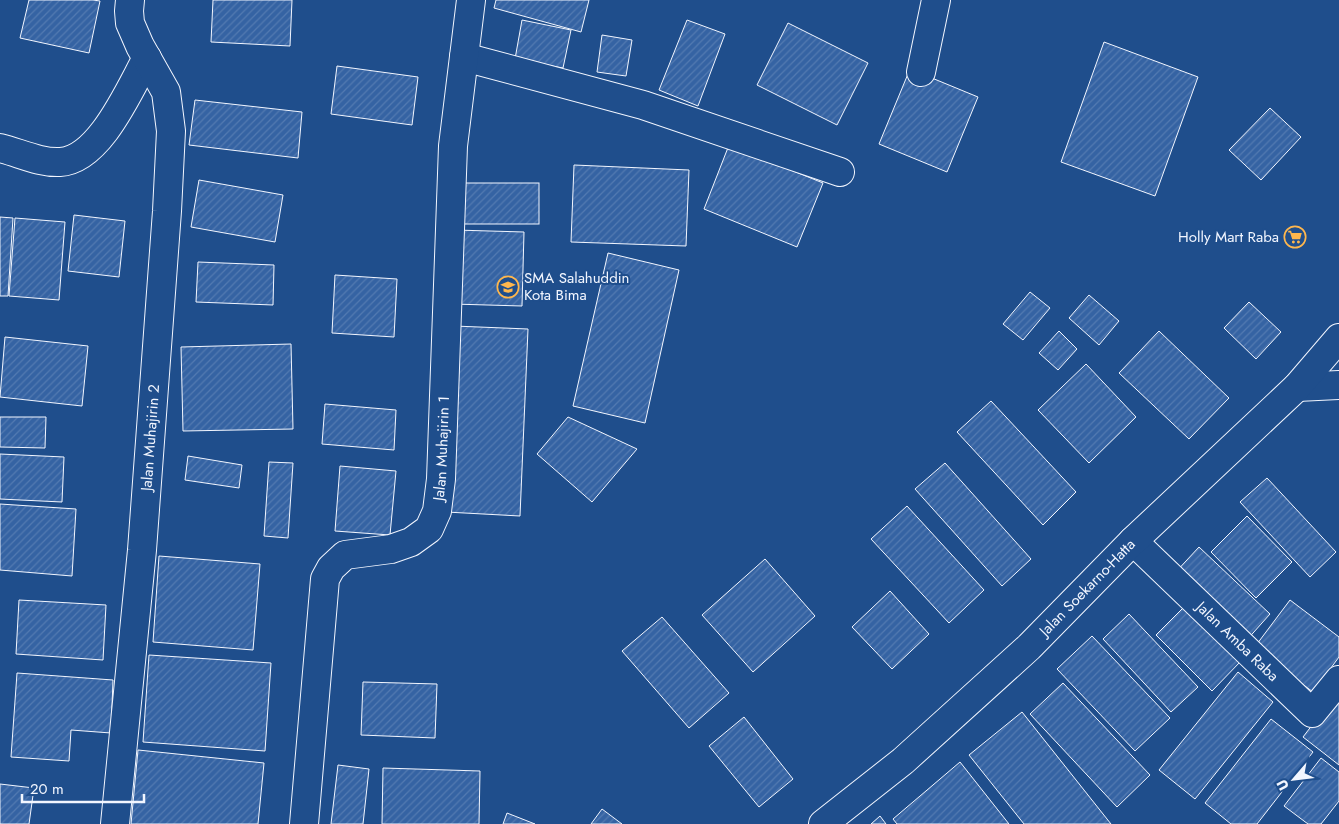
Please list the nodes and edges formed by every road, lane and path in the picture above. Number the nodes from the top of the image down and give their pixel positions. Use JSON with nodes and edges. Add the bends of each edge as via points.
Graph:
{"nodes":[{"id":1,"x":130,"y":0,"type":"edge"},
{"id":2,"x":471,"y":0,"type":"edge"},
{"id":3,"x":936,"y":0,"type":"edge"},
{"id":4,"x":464,"y":57,"type":"junction"},
{"id":5,"x":147,"y":58,"type":"junction"},
{"id":6,"x":922,"y":72,"type":"dead end"},
{"id":7,"x":0,"y":148,"type":"edge"},
{"id":8,"x":840,"y":172,"type":"dead end"},
{"id":9,"x":1339,"y":338,"type":"edge"},
{"id":10,"x":1339,"y":385,"type":"edge"},
{"id":11,"x":1297,"y":387,"type":"junction"},
{"id":12,"x":1133,"y":541,"type":"junction"},
{"id":13,"x":1339,"y":680,"type":"edge"},
{"id":14,"x":115,"y":824,"type":"edge"},
{"id":15,"x":304,"y":824,"type":"edge"},
{"id":16,"x":824,"y":824,"type":"edge"}],
"edges":[{"from":1,"to":5,"type":"main road","name":"Jalan Muhajirin 2","via":[[128,11],[133,34]]},
{"from":2,"to":4,"type":"main road","name":"Jalan Muhajirin 1"},
{"from":3,"to":6,"type":"main road"},
{"from":4,"to":8,"type":"main road","via":[[643,105]]},
{"from":4,"to":15,"type":"main road","name":"Jalan Muhajirin 1","via":[[453,146],[441,479],[437,511],[428,529],[411,542],[391,549],[345,555],[325,579]]},
{"from":5,"to":7,"type":"main road","via":[[107,128],[80,155],[70,161],[44,161]]},
{"from":5,"to":14,"type":"main road","name":"Jalan Muhajirin 2","via":[[166,92],[171,131],[142,550]]},
{"from":9,"to":11,"type":"main road","name":"Jalan Soekarno-Hatta"},
{"from":10,"to":11,"type":"main road"},
{"from":11,"to":12,"type":"main road","name":"Jalan Soekarno-Hatta"},
{"from":12,"to":13,"type":"main road","name":"Jalan Amba Raba","via":[[1312,713]]},
{"from":12,"to":16,"type":"main road","name":"Jalan Soekarno-Hatta","via":[[1029,647],[903,761]]}]}
